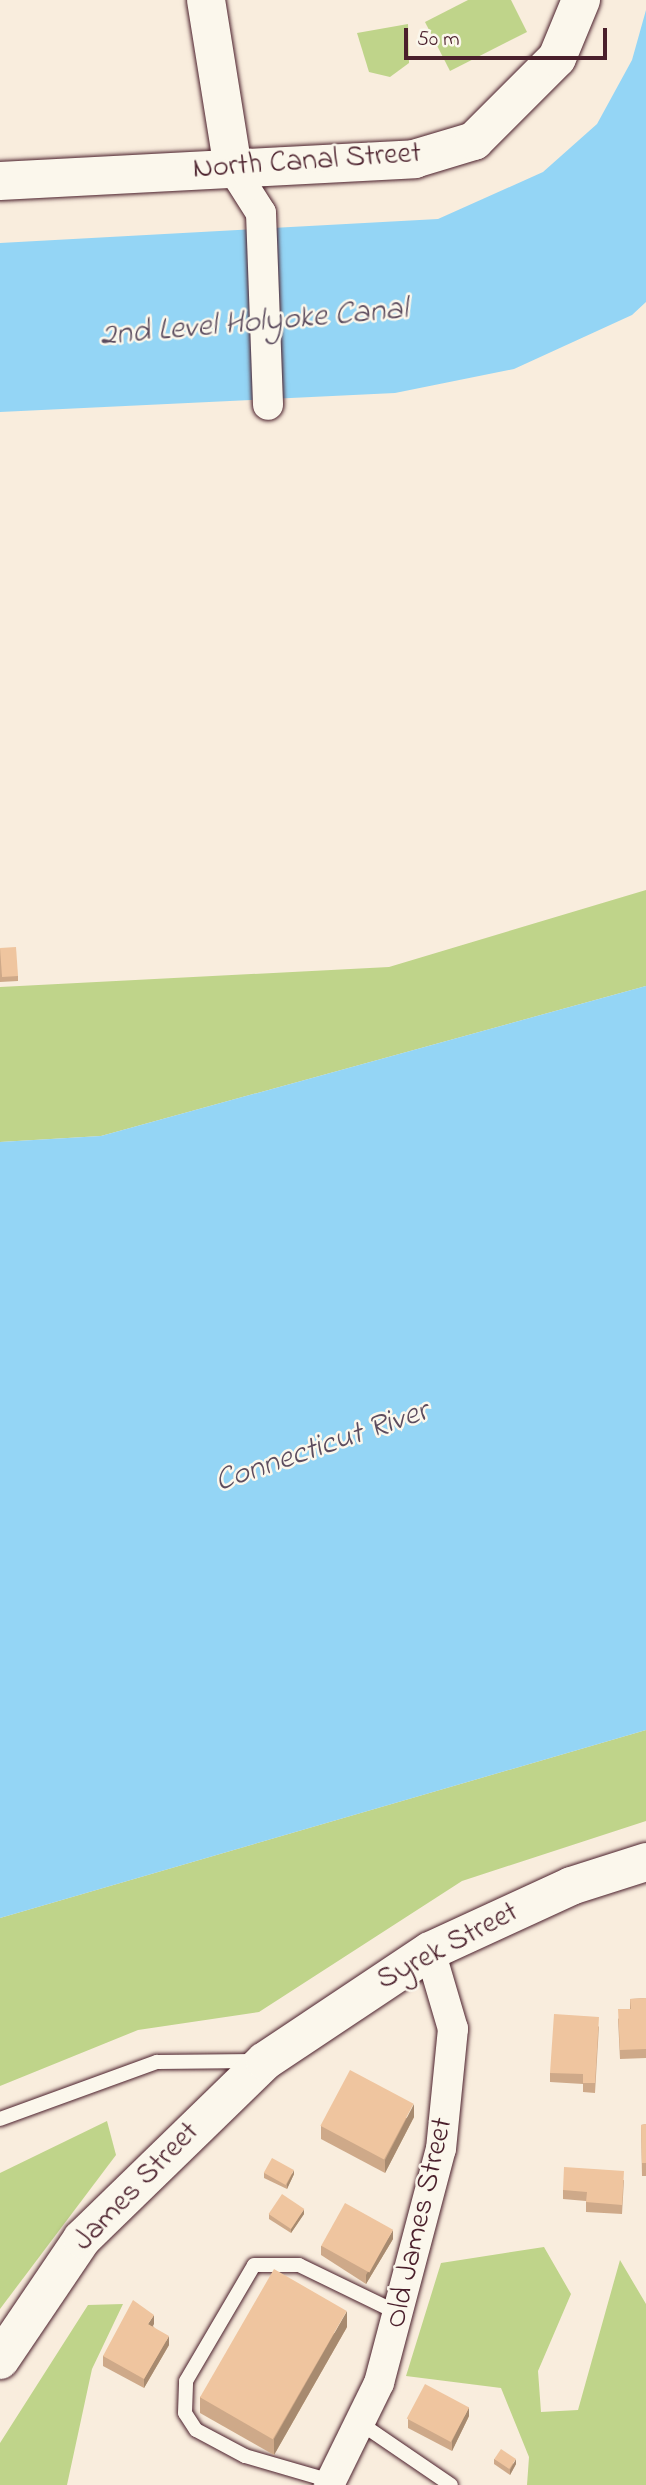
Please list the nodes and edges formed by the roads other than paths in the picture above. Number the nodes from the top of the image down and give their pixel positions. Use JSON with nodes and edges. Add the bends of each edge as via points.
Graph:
{"nodes":[{"id":1,"x":206,"y":0,"type":"edge"},
{"id":2,"x":581,"y":0,"type":"edge"},
{"id":3,"x":233,"y":169,"type":"junction"},
{"id":4,"x":0,"y":181,"type":"edge"},
{"id":5,"x":268,"y":405,"type":"dead end"},
{"id":6,"x":645,"y":1866,"type":"edge"},
{"id":7,"x":430,"y":1951,"type":"junction"},
{"id":8,"x":265,"y":2061,"type":"junction"},
{"id":9,"x":0,"y":2119,"type":"edge"},
{"id":10,"x":401,"y":2315,"type":"junction"},
{"id":11,"x":0,"y":2360,"type":"edge"},
{"id":12,"x":360,"y":2423,"type":"junction"},
{"id":13,"x":330,"y":2483,"type":"edge"},
{"id":14,"x":451,"y":2485,"type":"edge"}],
"edges":[{"from":1,"to":3,"type":"street"},
{"from":2,"to":3,"type":"street","name":"North Canal Street","via":[[558,58],[474,141],[414,159]]},
{"from":3,"to":4,"type":"street","name":"North Canal Street"},
{"from":3,"to":5,"type":"street","via":[[261,213]]},
{"from":6,"to":7,"type":"street","name":"Syrek Street","via":[[571,1886]]},
{"from":7,"to":8,"type":"street","name":"Syrek Street"},
{"from":7,"to":10,"type":"street","name":"Old James Street","via":[[453,2029],[452,2084]]},
{"from":8,"to":9,"type":"lane","via":[[157,2062]]},
{"from":8,"to":11,"type":"street","name":"James Street","via":[[82,2239]]},
{"from":10,"to":12,"type":"street","name":"Old James Street"},
{"from":10,"to":13,"type":"lane","via":[[299,2264],[254,2265],[187,2381],[185,2413],[196,2430],[245,2456]]},
{"from":12,"to":13,"type":"street","name":"Old James Street"},
{"from":12,"to":14,"type":"lane"}]}
